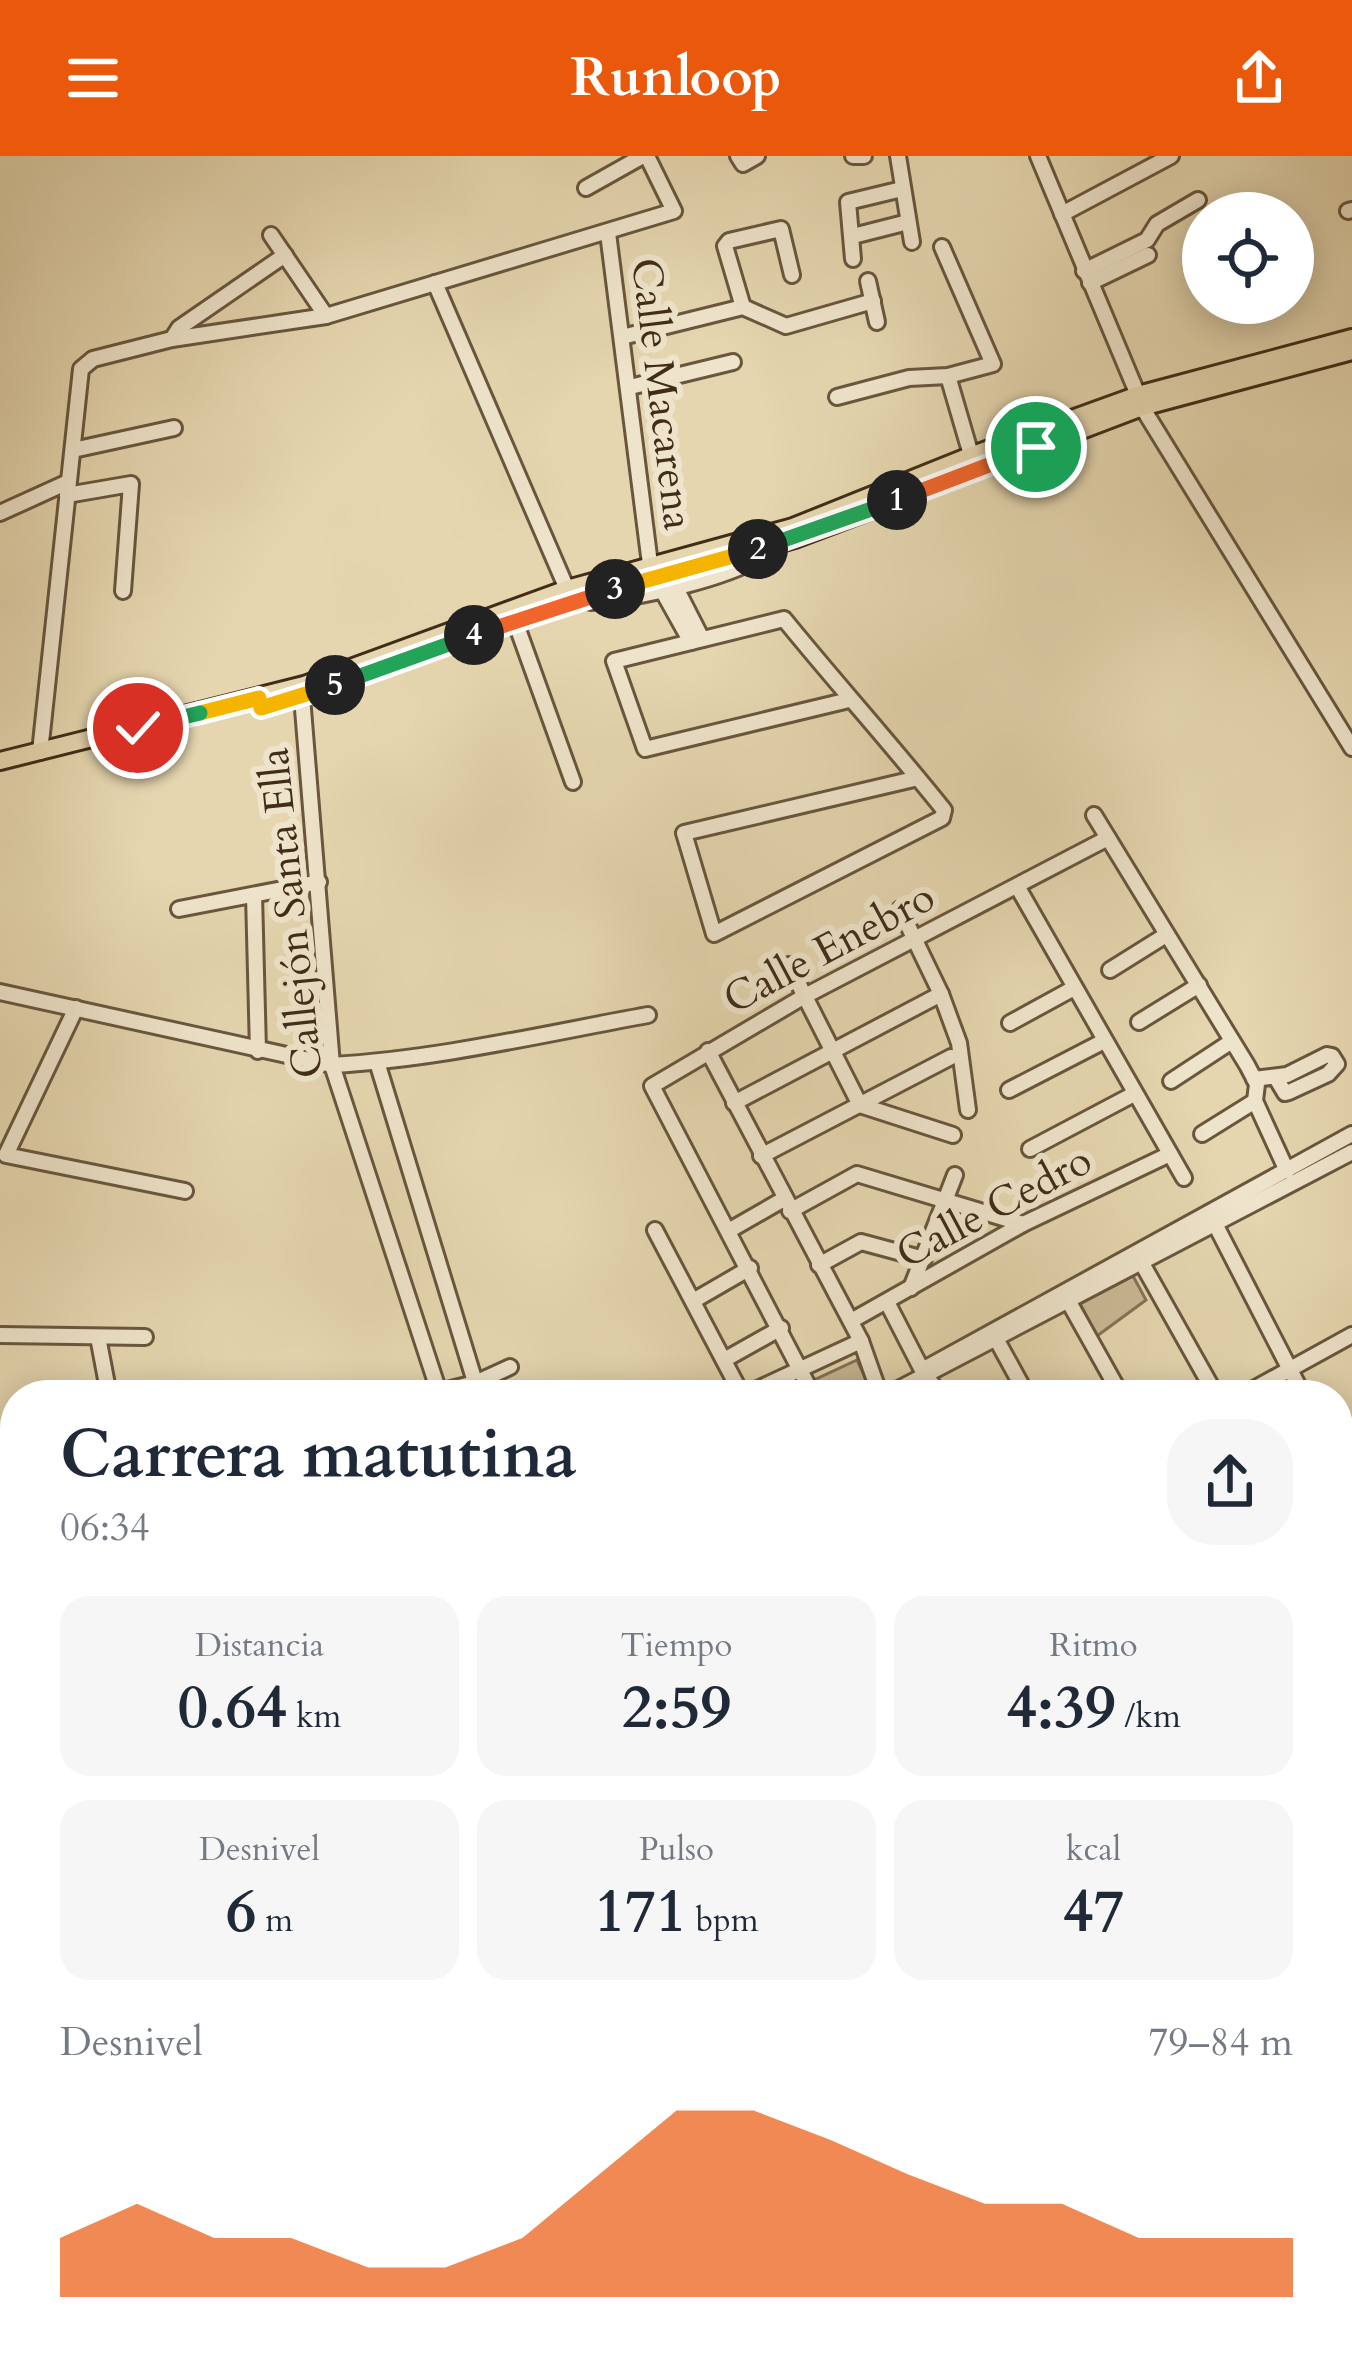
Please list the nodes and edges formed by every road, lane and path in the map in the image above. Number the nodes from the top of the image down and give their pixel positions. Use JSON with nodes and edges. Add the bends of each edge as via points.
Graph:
{"nodes":[{"id":1,"x":645,"y":156,"type":"edge"},
{"id":2,"x":738,"y":156,"type":"edge"},
{"id":3,"x":757,"y":156,"type":"edge"},
{"id":4,"x":864,"y":156,"type":"edge"},
{"id":5,"x":898,"y":156,"type":"edge"},
{"id":6,"x":1038,"y":156,"type":"edge"},
{"id":7,"x":1171,"y":156,"type":"edge"},
{"id":8,"x":854,"y":157,"type":"edge"},
{"id":9,"x":586,"y":188,"type":"dead end"},
{"id":10,"x":902,"y":189,"type":"junction"},
{"id":11,"x":1182,"y":209,"type":"edge"},
{"id":12,"x":1062,"y":214,"type":"junction"},
{"id":13,"x":908,"y":222,"type":"junction"},
{"id":14,"x":608,"y":232,"type":"junction"},
{"id":15,"x":271,"y":235,"type":"dead end"},
{"id":16,"x":853,"y":236,"type":"junction"},
{"id":17,"x":912,"y":242,"type":"dead end"},
{"id":18,"x":942,"y":247,"type":"dead end"},
{"id":19,"x":285,"y":255,"type":"junction"},
{"id":20,"x":1148,"y":255,"type":"dead end"},
{"id":21,"x":853,"y":259,"type":"dead end"},
{"id":22,"x":791,"y":274,"type":"dead end"},
{"id":23,"x":1087,"y":277,"type":"junction"},
{"id":24,"x":868,"y":280,"type":"dead end"},
{"id":25,"x":435,"y":283,"type":"junction"},
{"id":26,"x":872,"y":301,"type":"junction"},
{"id":27,"x":742,"y":307,"type":"junction"},
{"id":28,"x":326,"y":316,"type":"junction"},
{"id":29,"x":877,"y":322,"type":"dead end"},
{"id":30,"x":622,"y":337,"type":"junction"},
{"id":31,"x":1352,"y":338,"type":"edge"},
{"id":32,"x":172,"y":339,"type":"junction"},
{"id":33,"x":1352,"y":351,"type":"edge"},
{"id":34,"x":733,"y":362,"type":"dead end"},
{"id":35,"x":1238,"y":375,"type":"junction"},
{"id":36,"x":948,"y":376,"type":"junction"},
{"id":37,"x":630,"y":387,"type":"junction"},
{"id":38,"x":837,"y":397,"type":"dead end"},
{"id":39,"x":1140,"y":401,"type":"junction"},
{"id":40,"x":174,"y":428,"type":"dead end"},
{"id":41,"x":73,"y":450,"type":"junction"},
{"id":42,"x":973,"y":463,"type":"junction"},
{"id":43,"x":68,"y":489,"type":"junction"},
{"id":44,"x":0,"y":513,"type":"edge"},
{"id":45,"x":782,"y":543,"type":"junction"},
{"id":46,"x":650,"y":564,"type":"junction"},
{"id":47,"x":668,"y":588,"type":"junction"},
{"id":48,"x":123,"y":591,"type":"dead end"},
{"id":49,"x":564,"y":597,"type":"junction"},
{"id":50,"x":514,"y":621,"type":"junction"},
{"id":51,"x":697,"y":640,"type":"junction"},
{"id":52,"x":302,"y":697,"type":"junction"},
{"id":53,"x":850,"y":700,"type":"junction"},
{"id":54,"x":260,"y":703,"type":"junction"},
{"id":55,"x":1345,"y":726,"type":"edge"},
{"id":56,"x":1352,"y":748,"type":"edge"},
{"id":57,"x":40,"y":752,"type":"junction"},
{"id":58,"x":9,"y":764,"type":"edge"},
{"id":59,"x":918,"y":778,"type":"junction"},
{"id":60,"x":574,"y":782,"type":"dead end"},
{"id":61,"x":1094,"y":815,"type":"dead end"},
{"id":62,"x":1108,"y":838,"type":"junction"},
{"id":63,"x":319,"y":882,"type":"junction"},
{"id":64,"x":1018,"y":886,"type":"junction"},
{"id":65,"x":254,"y":895,"type":"junction"},
{"id":66,"x":179,"y":908,"type":"dead end"},
{"id":67,"x":900,"y":908,"type":"dead end"},
{"id":68,"x":1166,"y":934,"type":"junction"},
{"id":69,"x":916,"y":938,"type":"junction"},
{"id":70,"x":789,"y":965,"type":"dead end"},
{"id":71,"x":1110,"y":970,"type":"dead end"},
{"id":72,"x":1199,"y":985,"type":"junction"},
{"id":73,"x":1074,"y":988,"type":"junction"},
{"id":74,"x":0,"y":992,"type":"edge"},
{"id":75,"x":941,"y":994,"type":"junction"},
{"id":76,"x":803,"y":997,"type":"junction"},
{"id":77,"x":76,"y":1008,"type":"junction"},
{"id":78,"x":648,"y":1016,"type":"dead end"},
{"id":79,"x":1139,"y":1022,"type":"dead end"},
{"id":80,"x":1010,"y":1023,"type":"dead end"},
{"id":81,"x":1104,"y":1041,"type":"junction"},
{"id":82,"x":1232,"y":1041,"type":"junction"},
{"id":83,"x":258,"y":1051,"type":"junction"},
{"id":84,"x":708,"y":1051,"type":"junction"},
{"id":85,"x":832,"y":1051,"type":"junction"},
{"id":86,"x":951,"y":1057,"type":"dead end"},
{"id":87,"x":1322,"y":1057,"type":"dead end"},
{"id":88,"x":377,"y":1062,"type":"junction"},
{"id":89,"x":332,"y":1065,"type":"junction"},
{"id":90,"x":1255,"y":1079,"type":"junction"},
{"id":91,"x":1171,"y":1081,"type":"dead end"},
{"id":92,"x":1009,"y":1090,"type":"dead end"},
{"id":93,"x":1134,"y":1094,"type":"junction"},
{"id":94,"x":1256,"y":1101,"type":"junction"},
{"id":95,"x":734,"y":1103,"type":"junction"},
{"id":96,"x":860,"y":1105,"type":"junction"},
{"id":97,"x":968,"y":1110,"type":"dead end"},
{"id":98,"x":0,"y":1128,"type":"edge"},
{"id":99,"x":17,"y":1131,"type":"junction"},
{"id":100,"x":1202,"y":1134,"type":"dead end"},
{"id":101,"x":953,"y":1135,"type":"dead end"},
{"id":102,"x":1350,"y":1147,"type":"edge"},
{"id":103,"x":1030,"y":1149,"type":"dead end"},
{"id":104,"x":1170,"y":1154,"type":"junction"},
{"id":105,"x":761,"y":1156,"type":"junction"},
{"id":106,"x":1287,"y":1171,"type":"junction"},
{"id":107,"x":955,"y":1175,"type":"dead end"},
{"id":108,"x":1184,"y":1178,"type":"dead end"},
{"id":109,"x":185,"y":1191,"type":"dead end"},
{"id":110,"x":946,"y":1200,"type":"junction"},
{"id":111,"x":787,"y":1205,"type":"junction"},
{"id":112,"x":1212,"y":1218,"type":"junction"},
{"id":113,"x":1023,"y":1224,"type":"junction"},
{"id":114,"x":655,"y":1230,"type":"dead end"},
{"id":115,"x":730,"y":1230,"type":"junction"},
{"id":116,"x":1138,"y":1258,"type":"junction"},
{"id":117,"x":924,"y":1259,"type":"junction"},
{"id":118,"x":819,"y":1265,"type":"junction"},
{"id":119,"x":750,"y":1268,"type":"junction"},
{"id":120,"x":911,"y":1288,"type":"junction"},
{"id":121,"x":1066,"y":1297,"type":"junction"},
{"id":122,"x":693,"y":1301,"type":"junction"},
{"id":123,"x":886,"y":1302,"type":"junction"},
{"id":124,"x":851,"y":1321,"type":"junction"},
{"id":125,"x":782,"y":1328,"type":"junction"},
{"id":126,"x":0,"y":1335,"type":"edge"},
{"id":127,"x":994,"y":1335,"type":"junction"},
{"id":128,"x":145,"y":1336,"type":"dead end"},
{"id":129,"x":1352,"y":1336,"type":"edge"},
{"id":130,"x":98,"y":1337,"type":"junction"},
{"id":131,"x":861,"y":1341,"type":"junction"},
{"id":132,"x":724,"y":1360,"type":"junction"},
{"id":133,"x":510,"y":1367,"type":"dead end"},
{"id":134,"x":802,"y":1369,"type":"junction"},
{"id":135,"x":1290,"y":1371,"type":"junction"},
{"id":136,"x":106,"y":1380,"type":"edge"},
{"id":137,"x":435,"y":1380,"type":"edge"},
{"id":138,"x":474,"y":1380,"type":"edge"},
{"id":139,"x":490,"y":1380,"type":"edge"},
{"id":140,"x":735,"y":1380,"type":"edge"},
{"id":141,"x":777,"y":1380,"type":"edge"},
{"id":142,"x":807,"y":1380,"type":"edge"},
{"id":143,"x":878,"y":1380,"type":"edge"},
{"id":144,"x":925,"y":1380,"type":"edge"},
{"id":145,"x":932,"y":1380,"type":"edge"},
{"id":146,"x":1019,"y":1380,"type":"edge"},
{"id":147,"x":1112,"y":1380,"type":"edge"},
{"id":148,"x":1207,"y":1380,"type":"edge"},
{"id":149,"x":1273,"y":1380,"type":"edge"},
{"id":150,"x":1295,"y":1380,"type":"edge"}],
"edges":[{"from":1,"to":9,"type":"street"},
{"from":1,"to":14,"type":"street","via":[[675,210]]},
{"from":2,"to":3,"type":"street","via":[[742,164]]},
{"from":4,"to":8,"type":"street"},
{"from":5,"to":10,"type":"street"},
{"from":6,"to":12,"type":"street"},
{"from":7,"to":12,"type":"street"},
{"from":10,"to":13,"type":"street"},
{"from":10,"to":16,"type":"street","via":[[848,202]]},
{"from":11,"to":23,"type":"street"},
{"from":12,"to":23,"type":"street"},
{"from":13,"to":16,"type":"street"},
{"from":13,"to":17,"type":"street"},
{"from":14,"to":25,"type":"street"},
{"from":14,"to":30,"type":"street","name":"Calle Macarena"},
{"from":15,"to":19,"type":"street"},
{"from":16,"to":21,"type":"street"},
{"from":18,"to":36,"type":"street","via":[[993,364]]},
{"from":19,"to":28,"type":"street"},
{"from":19,"to":32,"type":"street"},
{"from":20,"to":23,"type":"street"},
{"from":22,"to":27,"type":"street","via":[[782,230],[727,243]]},
{"from":23,"to":39,"type":"street"},
{"from":24,"to":26,"type":"street"},
{"from":25,"to":28,"type":"street"},
{"from":25,"to":49,"type":"street"},
{"from":26,"to":27,"type":"street","via":[[786,326]]},
{"from":26,"to":29,"type":"street"},
{"from":27,"to":30,"type":"street"},
{"from":28,"to":32,"type":"street"},
{"from":30,"to":37,"type":"street","name":"Calle Macarena"},
{"from":31,"to":35,"type":"main road"},
{"from":32,"to":41,"type":"street","via":[[81,369]]},
{"from":33,"to":35,"type":"main road"},
{"from":34,"to":37,"type":"street"},
{"from":35,"to":39,"type":"main road"},
{"from":36,"to":38,"type":"street"},
{"from":36,"to":42,"type":"street"},
{"from":37,"to":46,"type":"street","name":"Calle Macarena"},
{"from":39,"to":42,"type":"main road"},
{"from":39,"to":55,"type":"street"},
{"from":40,"to":41,"type":"street"},
{"from":41,"to":43,"type":"street"},
{"from":42,"to":45,"type":"main road"},
{"from":42,"to":46,"type":"main road","via":[[793,527]]},
{"from":43,"to":44,"type":"street"},
{"from":43,"to":48,"type":"street","via":[[131,484]]},
{"from":43,"to":57,"type":"street"},
{"from":45,"to":47,"type":"street","via":[[756,562]]},
{"from":45,"to":49,"type":"main road"},
{"from":46,"to":49,"type":"main road"},
{"from":47,"to":49,"type":"street","via":[[633,598]]},
{"from":47,"to":51,"type":"street"},
{"from":49,"to":50,"type":"main road"},
{"from":49,"to":54,"type":"main road"},
{"from":50,"to":52,"type":"main road"},
{"from":50,"to":60,"type":"street"},
{"from":51,"to":53,"type":"street","via":[[784,619]]},
{"from":51,"to":53,"type":"street","via":[[614,661],[645,749]]},
{"from":52,"to":54,"type":"main road"},
{"from":52,"to":63,"type":"street","name":"Callejón Santa Ella"},
{"from":53,"to":59,"type":"street"},
{"from":54,"to":57,"type":"main road"},
{"from":54,"to":58,"type":"main road"},
{"from":55,"to":56,"type":"street"},
{"from":57,"to":58,"type":"main road"},
{"from":59,"to":59,"type":"street","via":[[942,818],[714,934],[684,833]]},
{"from":61,"to":62,"type":"street"},
{"from":62,"to":64,"type":"street","name":"Calle Enebro"},
{"from":62,"to":68,"type":"street"},
{"from":63,"to":65,"type":"street"},
{"from":63,"to":89,"type":"street","name":"Callejón Santa Ella"},
{"from":64,"to":69,"type":"street","name":"Calle Enebro"},
{"from":64,"to":73,"type":"street"},
{"from":65,"to":66,"type":"street"},
{"from":65,"to":83,"type":"street"},
{"from":67,"to":69,"type":"street"},
{"from":68,"to":71,"type":"street"},
{"from":68,"to":72,"type":"street"},
{"from":69,"to":75,"type":"street"},
{"from":69,"to":76,"type":"street","name":"Calle Enebro"},
{"from":70,"to":76,"type":"street"},
{"from":72,"to":79,"type":"street"},
{"from":72,"to":82,"type":"street"},
{"from":73,"to":80,"type":"street"},
{"from":73,"to":81,"type":"street"},
{"from":74,"to":77,"type":"street"},
{"from":75,"to":85,"type":"street"},
{"from":75,"to":97,"type":"street"},
{"from":76,"to":84,"type":"street","name":"Calle Enebro"},
{"from":76,"to":85,"type":"street"},
{"from":77,"to":83,"type":"street"},
{"from":77,"to":99,"type":"street"},
{"from":78,"to":88,"type":"street"},
{"from":81,"to":92,"type":"street"},
{"from":81,"to":93,"type":"street"},
{"from":82,"to":90,"type":"street"},
{"from":82,"to":91,"type":"street"},
{"from":83,"to":89,"type":"street"},
{"from":84,"to":95,"type":"street"},
{"from":84,"to":115,"type":"street","name":"Calle Enebro","via":[[652,1087]]},
{"from":85,"to":95,"type":"street"},
{"from":85,"to":96,"type":"street"},
{"from":86,"to":96,"type":"street"},
{"from":87,"to":90,"type":"street"},
{"from":88,"to":89,"type":"street"},
{"from":88,"to":138,"type":"street"},
{"from":89,"to":137,"type":"street","name":"Callejón Santa Ella"},
{"from":90,"to":94,"type":"street"},
{"from":93,"to":103,"type":"street"},
{"from":93,"to":104,"type":"street"},
{"from":94,"to":100,"type":"street"},
{"from":94,"to":106,"type":"street"},
{"from":95,"to":105,"type":"street"},
{"from":96,"to":101,"type":"street"},
{"from":96,"to":105,"type":"street"},
{"from":98,"to":99,"type":"street"},
{"from":99,"to":109,"type":"street","via":[[6,1155]]},
{"from":102,"to":106,"type":"street"},
{"from":102,"to":112,"type":"street"},
{"from":104,"to":108,"type":"street"},
{"from":104,"to":113,"type":"street","name":"Calle Cedro"},
{"from":105,"to":111,"type":"street"},
{"from":106,"to":112,"type":"street"},
{"from":107,"to":110,"type":"street"},
{"from":110,"to":111,"type":"street","via":[[857,1174]]},
{"from":110,"to":113,"type":"street"},
{"from":110,"to":117,"type":"street"},
{"from":111,"to":115,"type":"street"},
{"from":111,"to":118,"type":"street"},
{"from":112,"to":116,"type":"street"},
{"from":112,"to":135,"type":"street"},
{"from":113,"to":120,"type":"street","name":"Calle Cedro"},
{"from":114,"to":122,"type":"street"},
{"from":115,"to":119,"type":"street"},
{"from":116,"to":121,"type":"street"},
{"from":116,"to":148,"type":"street"},
{"from":117,"to":118,"type":"street","via":[[861,1242]]},
{"from":117,"to":120,"type":"street"},
{"from":118,"to":124,"type":"street"},
{"from":119,"to":122,"type":"street"},
{"from":119,"to":125,"type":"street"},
{"from":120,"to":123,"type":"street","name":"Calle Cedro"},
{"from":121,"to":127,"type":"street"},
{"from":121,"to":147,"type":"street"},
{"from":122,"to":132,"type":"street"},
{"from":123,"to":124,"type":"street","name":"Calle Cedro"},
{"from":123,"to":144,"type":"street"},
{"from":124,"to":131,"type":"street"},
{"from":125,"to":132,"type":"street"},
{"from":125,"to":134,"type":"street"},
{"from":126,"to":130,"type":"street"},
{"from":127,"to":145,"type":"street"},
{"from":127,"to":146,"type":"street"},
{"from":128,"to":130,"type":"street"},
{"from":129,"to":135,"type":"street"},
{"from":130,"to":136,"type":"street"},
{"from":131,"to":134,"type":"street"},
{"from":131,"to":143,"type":"street"},
{"from":132,"to":140,"type":"street"},
{"from":133,"to":139,"type":"street"},
{"from":134,"to":141,"type":"street"},
{"from":134,"to":142,"type":"street"},
{"from":135,"to":149,"type":"street"},
{"from":135,"to":150,"type":"street"}]}
